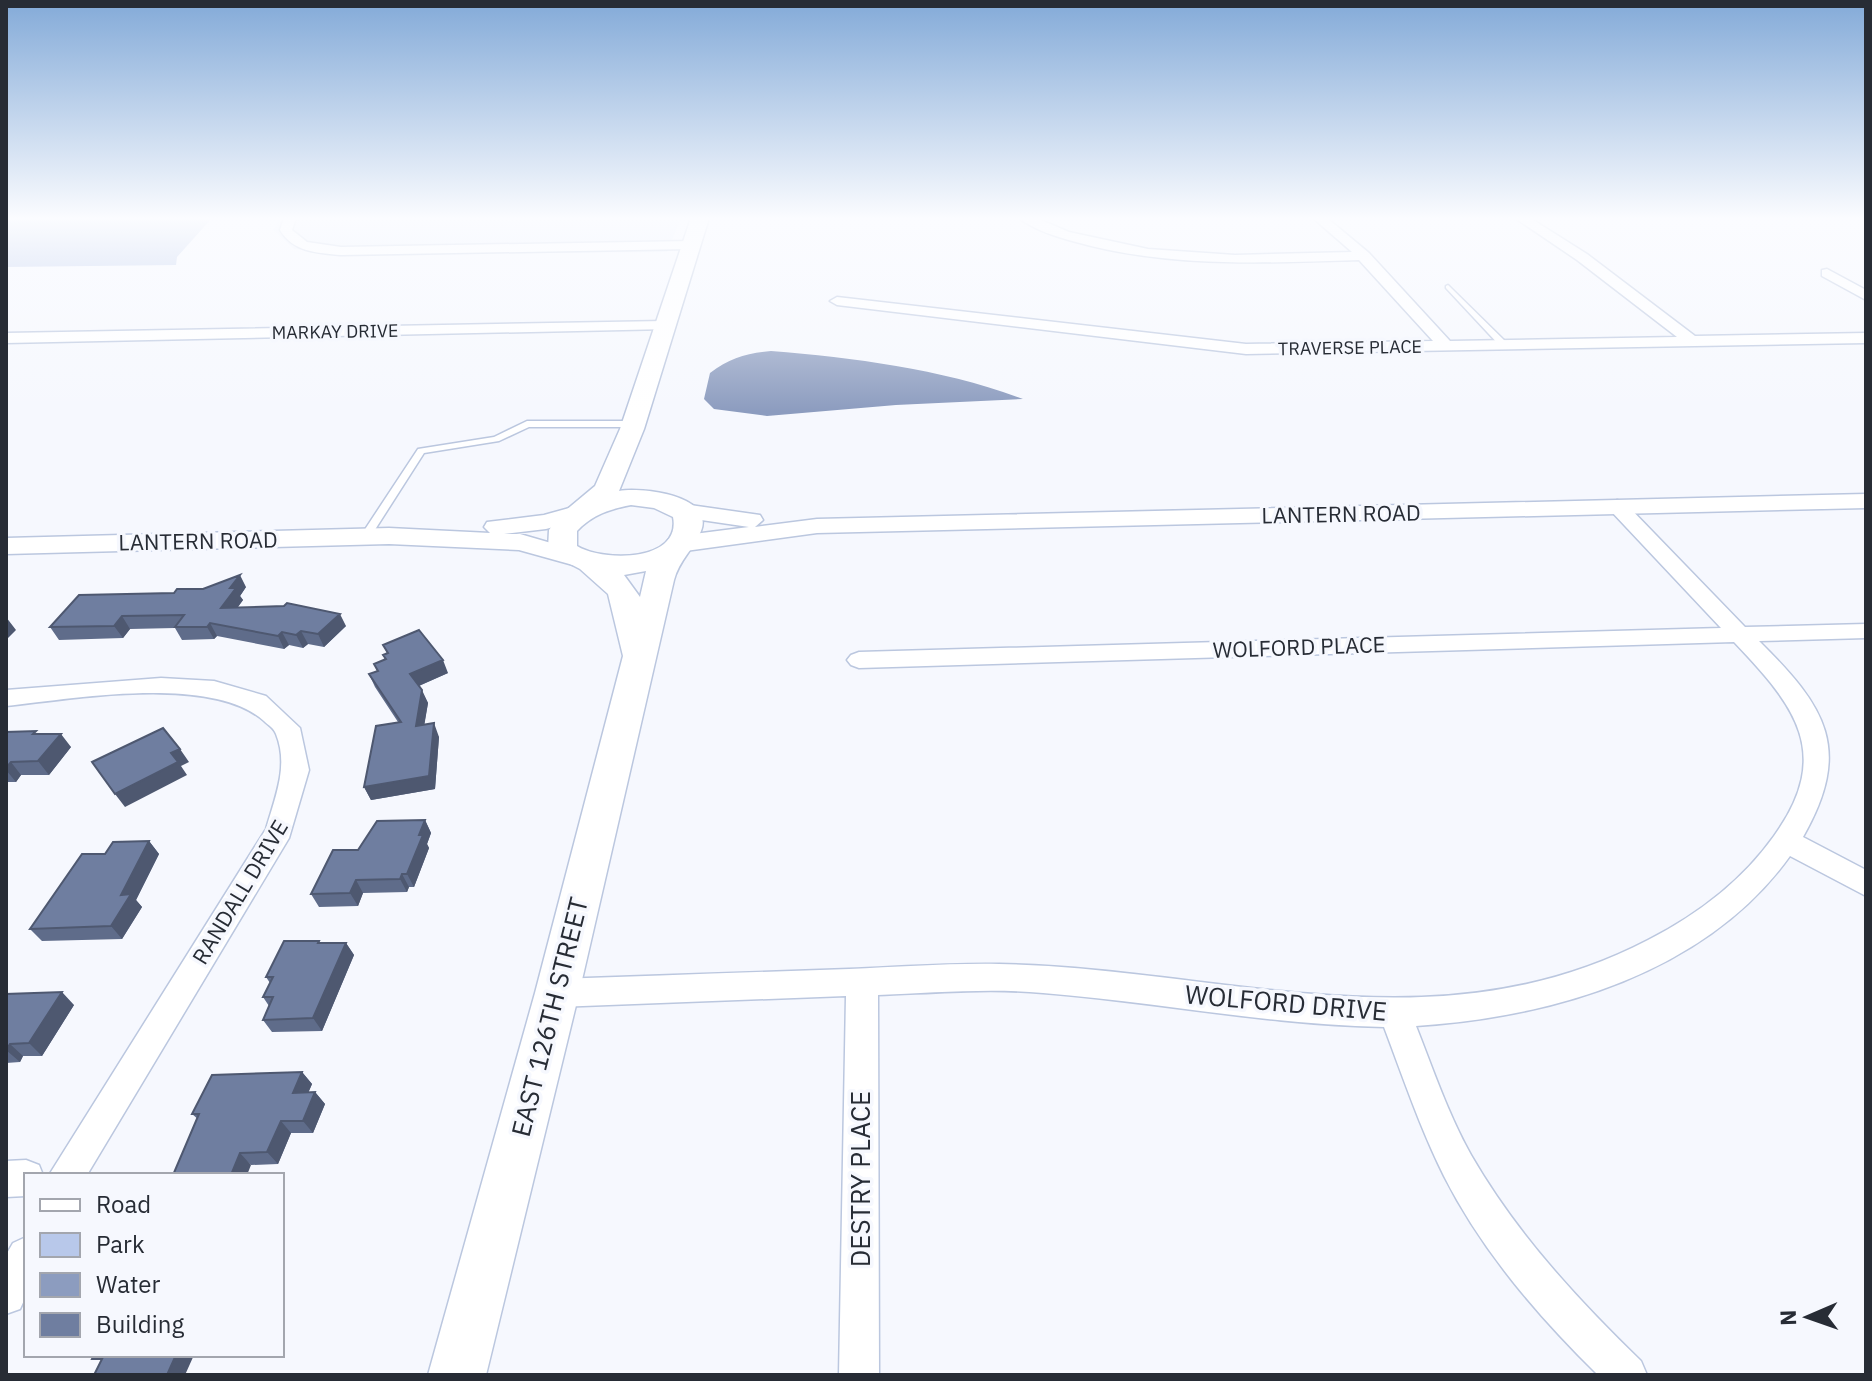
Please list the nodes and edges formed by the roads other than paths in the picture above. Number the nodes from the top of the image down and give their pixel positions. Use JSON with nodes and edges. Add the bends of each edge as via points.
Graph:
{"nodes":[{"id":1,"x":679,"y":282,"type":"edge"},
{"id":2,"x":1388,"y":282,"type":"edge"},
{"id":3,"x":1615,"y":282,"type":"edge"},
{"id":4,"x":1843,"y":282,"type":"edge"},
{"id":5,"x":1448,"y":287,"type":"dead end"},
{"id":6,"x":1866,"y":296,"type":"edge"},
{"id":7,"x":837,"y":301,"type":"dead end"},
{"id":8,"x":664,"y":326,"type":"junction"},
{"id":9,"x":6,"y":338,"type":"edge"},
{"id":10,"x":1866,"y":338,"type":"edge"},
{"id":11,"x":1693,"y":342,"type":"junction"},
{"id":12,"x":1505,"y":346,"type":"junction"},
{"id":13,"x":1447,"y":347,"type":"junction"},
{"id":14,"x":633,"y":427,"type":"junction"},
{"id":15,"x":1866,"y":501,"type":"edge"},
{"id":16,"x":675,"y":506,"type":"junction"},
{"id":17,"x":1617,"y":506,"type":"junction"},
{"id":18,"x":583,"y":511,"type":"junction"},
{"id":19,"x":817,"y":526,"type":"junction"},
{"id":20,"x":377,"y":536,"type":"junction"},
{"id":21,"x":6,"y":546,"type":"edge"},
{"id":22,"x":676,"y":546,"type":"junction"},
{"id":23,"x":582,"y":561,"type":"junction"},
{"id":24,"x":1866,"y":631,"type":"edge"},
{"id":25,"x":1740,"y":635,"type":"junction"},
{"id":26,"x":639,"y":658,"type":"junction"},
{"id":27,"x":859,"y":660,"type":"dead end"},
{"id":28,"x":6,"y":698,"type":"edge"},
{"id":29,"x":1786,"y":841,"type":"junction"},
{"id":30,"x":1866,"y":884,"type":"edge"},
{"id":31,"x":862,"y":982,"type":"junction"},
{"id":32,"x":557,"y":993,"type":"junction"},
{"id":33,"x":1395,"y":1014,"type":"junction"},
{"id":34,"x":68,"y":1173,"type":"edge"},
{"id":35,"x":24,"y":1260,"type":"edge"},
{"id":36,"x":6,"y":1295,"type":"edge"},
{"id":37,"x":457,"y":1375,"type":"edge"},
{"id":38,"x":859,"y":1375,"type":"edge"},
{"id":39,"x":1627,"y":1375,"type":"edge"}],
"edges":[{"from":1,"to":8,"type":"main road"},
{"from":2,"to":13,"type":"street"},
{"from":3,"to":11,"type":"street"},
{"from":4,"to":6,"type":"street"},
{"from":5,"to":12,"type":"lane"},
{"from":7,"to":13,"type":"street","name":"TRAVERSE PLACE","via":[[1246,349]]},
{"from":8,"to":9,"type":"street","name":"MARKAY DRIVE"},
{"from":8,"to":14,"type":"main road"},
{"from":10,"to":11,"type":"street","name":"TRAVERSE PLACE"},
{"from":11,"to":12,"type":"street","name":"TRAVERSE PLACE"},
{"from":12,"to":13,"type":"street","name":"TRAVERSE PLACE"},
{"from":14,"to":16,"type":"main road","via":[[639,478]]},
{"from":14,"to":18,"type":"main road","via":[[607,489]]},
{"from":14,"to":20,"type":"lane","via":[[527,424],[496,439],[421,451]]},
{"from":15,"to":17,"type":"street","name":"LANTERN ROAD"},
{"from":16,"to":18,"type":"main road","via":[[652,497],[631,497]]},
{"from":16,"to":19,"type":"street","name":"LANTERN ROAD","via":[[728,519]]},
{"from":16,"to":22,"type":"main road","name":"EAST 126TH STREET","via":[[688,529]]},
{"from":17,"to":19,"type":"street","name":"LANTERN ROAD"},
{"from":17,"to":25,"type":"street","name":"WOLFORD DRIVE"},
{"from":18,"to":20,"type":"street","name":"LANTERN ROAD","via":[[536,523]]},
{"from":18,"to":23,"type":"main road","via":[[563,530],[561,540],[563,549]]},
{"from":19,"to":22,"type":"street","name":"LANTERN ROAD"},
{"from":20,"to":21,"type":"street","name":"LANTERN ROAD"},
{"from":20,"to":23,"type":"street","name":"LANTERN ROAD","via":[[520,542]]},
{"from":22,"to":23,"type":"main road","via":[[639,563]]},
{"from":22,"to":26,"type":"main road","name":"EAST 126TH STREET","via":[[658,573]]},
{"from":23,"to":26,"type":"main road","name":"EAST 126TH STREET","via":[[624,590]]},
{"from":24,"to":25,"type":"street","name":"WOLFORD PLACE"},
{"from":25,"to":27,"type":"street","name":"WOLFORD PLACE"},
{"from":25,"to":29,"type":"street","name":"WOLFORD DRIVE","via":[[1791,691],[1816,742],[1817,776]]},
{"from":26,"to":32,"type":"main road","name":"EAST 126TH STREET"},
{"from":28,"to":34,"type":"street","name":"RANDALL DRIVE","via":[[203,686],[267,708],[288,728],[297,747],[299,770],[279,831]]},
{"from":29,"to":30,"type":"street"},
{"from":29,"to":33,"type":"street","name":"WOLFORD DRIVE","via":[[1733,903],[1654,954],[1593,979],[1524,997]]},
{"from":31,"to":32,"type":"street","name":"WOLFORD DRIVE"},
{"from":31,"to":33,"type":"street","name":"WOLFORD DRIVE","via":[[1050,978],[1289,1009]]},
{"from":31,"to":38,"type":"street","name":"DESTRY PLACE"},
{"from":32,"to":37,"type":"main road","name":"EAST 126TH STREET"},
{"from":33,"to":39,"type":"street","via":[[1436,1120],[1481,1202],[1563,1311]]},
{"from":35,"to":36,"type":"street"}]}
